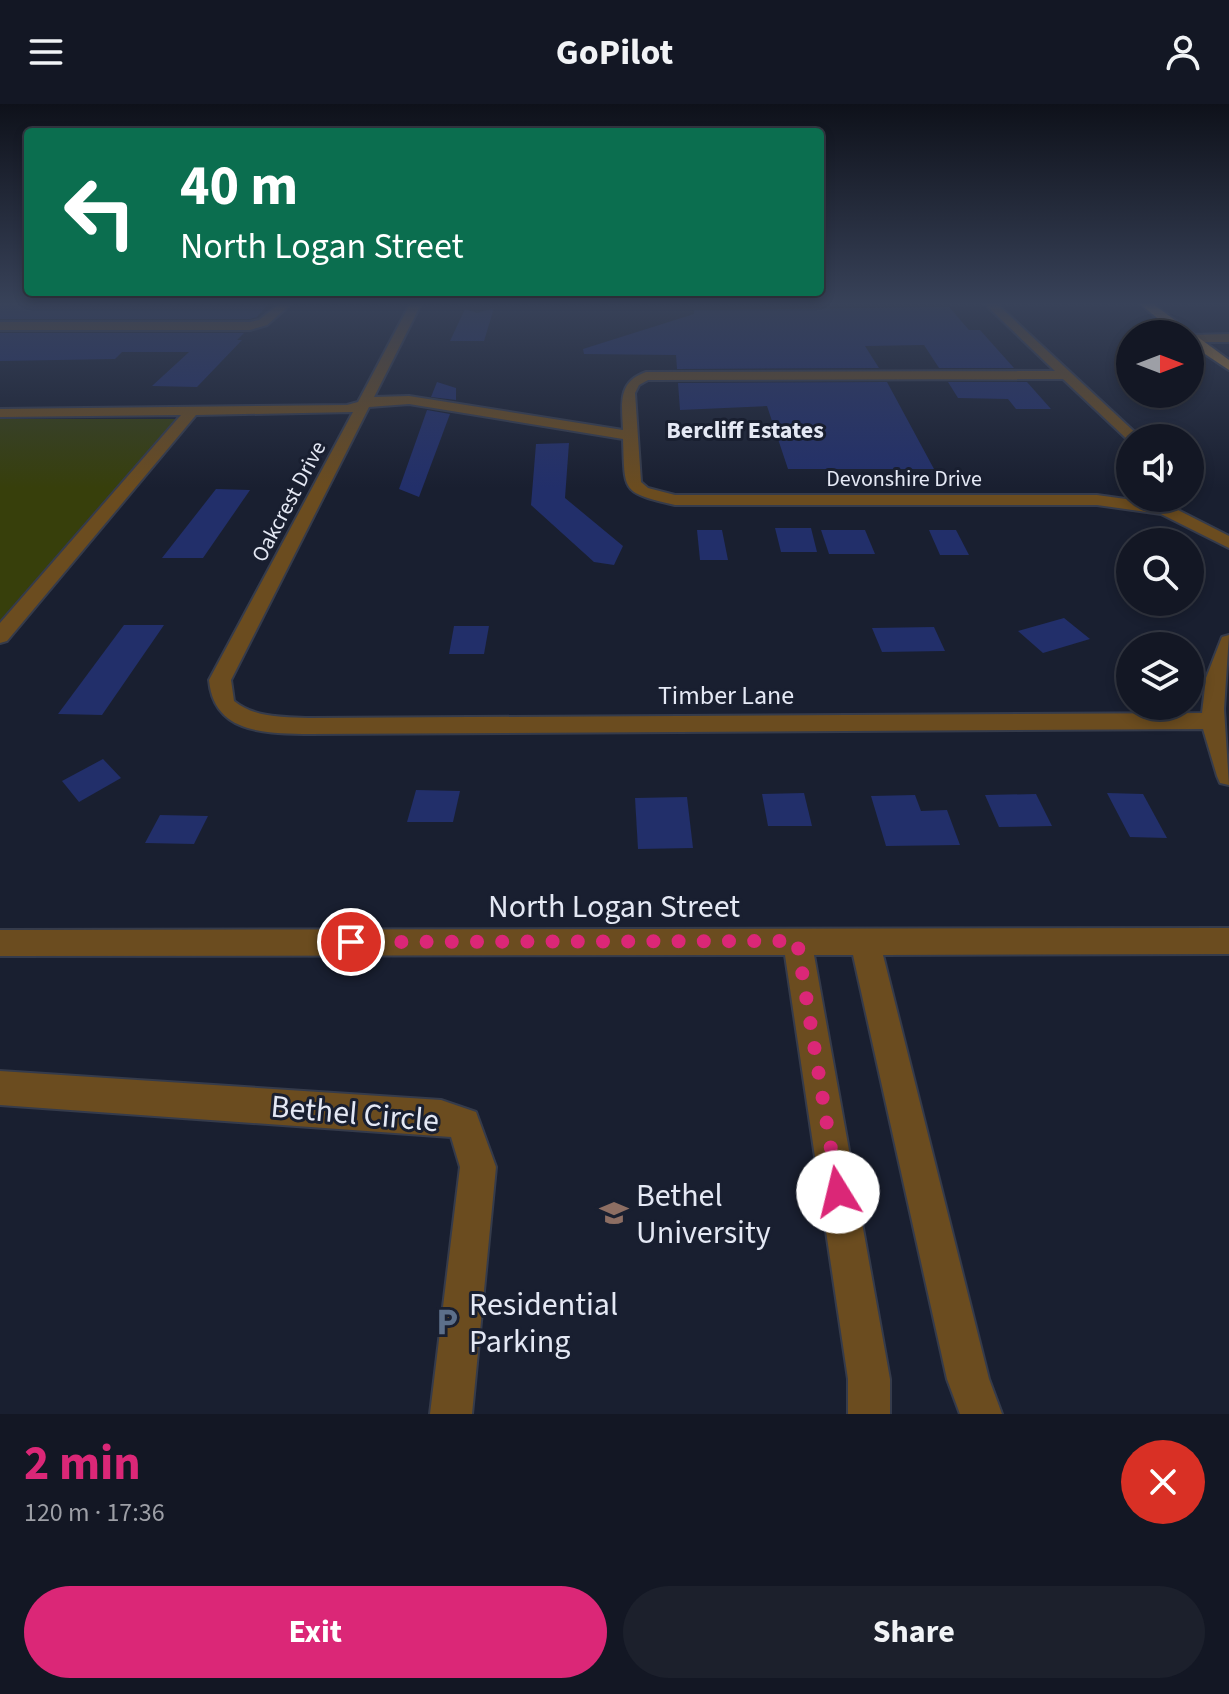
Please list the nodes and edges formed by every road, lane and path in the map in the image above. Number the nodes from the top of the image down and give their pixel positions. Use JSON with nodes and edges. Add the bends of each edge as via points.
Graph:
{"nodes":[{"id":1,"x":385,"y":365,"type":"edge"},
{"id":2,"x":1053,"y":365,"type":"edge"},
{"id":3,"x":1063,"y":375,"type":"junction"},
{"id":4,"x":364,"y":406,"type":"junction"},
{"id":5,"x":0,"y":413,"type":"edge"},
{"id":6,"x":190,"y":413,"type":"junction"},
{"id":7,"x":1118,"y":424,"type":"edge"},
{"id":8,"x":628,"y":435,"type":"junction"},
{"id":9,"x":1116,"y":501,"type":"edge"},
{"id":10,"x":1177,"y":512,"type":"edge"},
{"id":11,"x":1229,"y":543,"type":"edge"},
{"id":12,"x":0,"y":636,"type":"edge"},
{"id":13,"x":1229,"y":642,"type":"edge"},
{"id":14,"x":239,"y":718,"type":"joint"},
{"id":15,"x":1213,"y":721,"type":"junction"},
{"id":16,"x":1229,"y":776,"type":"edge"},
{"id":17,"x":797,"y":941,"type":"junction"},
{"id":18,"x":865,"y":941,"type":"junction"},
{"id":19,"x":1229,"y":941,"type":"edge"},
{"id":20,"x":0,"y":943,"type":"edge"},
{"id":21,"x":0,"y":1088,"type":"edge"},
{"id":22,"x":451,"y":1414,"type":"edge"},
{"id":23,"x":869,"y":1414,"type":"edge"},
{"id":24,"x":981,"y":1414,"type":"edge"}],
"edges":[{"from":1,"to":4,"type":"street","name":"Oakcrest Drive"},
{"from":2,"to":3,"type":"street"},
{"from":3,"to":7,"type":"street"},
{"from":3,"to":8,"type":"street","via":[[639,379],[628,393]]},
{"from":4,"to":6,"type":"street"},
{"from":4,"to":8,"type":"street","via":[[409,400]]},
{"from":4,"to":14,"type":"street","name":"Oakcrest Drive","via":[[220,680],[224,704]]},
{"from":5,"to":6,"type":"street"},
{"from":6,"to":12,"type":"street"},
{"from":8,"to":9,"type":"street","name":"Devonshire Drive","via":[[633,483],[642,492],[675,500]]},
{"from":10,"to":11,"type":"street","name":"Devonshire Drive"},
{"from":13,"to":15,"type":"street","via":[[1211,709]]},
{"from":14,"to":15,"type":"street","name":"Timber Lane","via":[[289,725]]},
{"from":15,"to":16,"type":"street"},
{"from":17,"to":18,"type":"street","name":"North Logan Street"},
{"from":17,"to":20,"type":"street","name":"North Logan Street"},
{"from":17,"to":23,"type":"street","via":[[869,1379]]},
{"from":18,"to":19,"type":"street","name":"North Logan Street"},
{"from":18,"to":24,"type":"street","via":[[968,1379]]},
{"from":21,"to":22,"type":"street","name":"Bethel Circle","via":[[441,1117],[464,1124],[478,1167]]}]}
